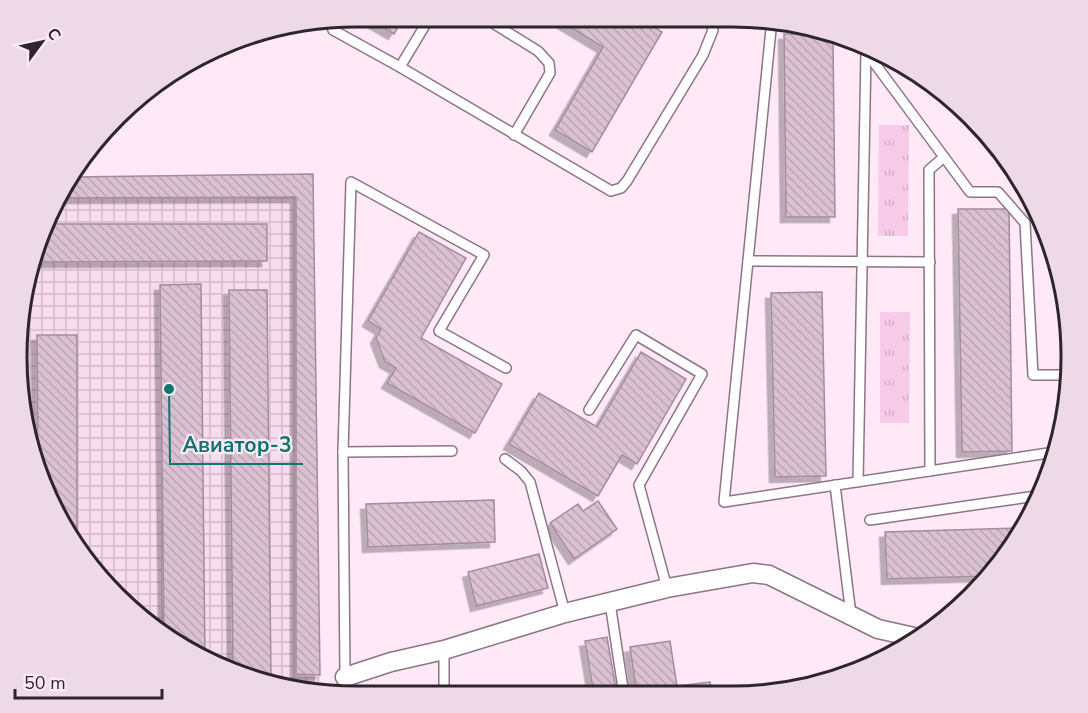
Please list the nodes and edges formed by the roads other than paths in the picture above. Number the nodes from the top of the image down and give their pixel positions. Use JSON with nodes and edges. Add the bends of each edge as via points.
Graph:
{"nodes":[{"id":1,"x":423,"y":27,"type":"edge"},
{"id":2,"x":499,"y":27,"type":"edge"},
{"id":3,"x":712,"y":27,"type":"edge"},
{"id":4,"x":332,"y":28,"type":"edge"},
{"id":5,"x":771,"y":30,"type":"edge"},
{"id":6,"x":863,"y":54,"type":"edge"},
{"id":7,"x":870,"y":58,"type":"edge"},
{"id":8,"x":400,"y":67,"type":"junction"},
{"id":9,"x":514,"y":135,"type":"junction"},
{"id":10,"x":944,"y":157,"type":"junction"},
{"id":11,"x":748,"y":261,"type":"junction"},
{"id":12,"x":862,"y":262,"type":"junction"},
{"id":13,"x":930,"y":262,"type":"junction"},
{"id":14,"x":506,"y":368,"type":"dead end"},
{"id":15,"x":1060,"y":375,"type":"edge"},
{"id":16,"x":589,"y":410,"type":"dead end"},
{"id":17,"x":452,"y":451,"type":"dead end"},
{"id":18,"x":343,"y":452,"type":"junction"},
{"id":19,"x":1047,"y":453,"type":"edge"},
{"id":20,"x":505,"y":459,"type":"dead end"},
{"id":21,"x":930,"y":471,"type":"junction"},
{"id":22,"x":858,"y":482,"type":"junction"},
{"id":23,"x":835,"y":485,"type":"junction"},
{"id":24,"x":1029,"y":497,"type":"edge"},
{"id":25,"x":870,"y":520,"type":"dead end"},
{"id":26,"x":667,"y":588,"type":"junction"},
{"id":27,"x":610,"y":603,"type":"junction"},
{"id":28,"x":565,"y":613,"type":"junction"},
{"id":29,"x":851,"y":615,"type":"junction"},
{"id":30,"x":907,"y":635,"type":"edge"},
{"id":31,"x":444,"y":650,"type":"junction"},
{"id":32,"x":345,"y":677,"type":"joint"},
{"id":33,"x":444,"y":686,"type":"edge"},
{"id":34,"x":623,"y":686,"type":"edge"}],
"edges":[{"from":1,"to":8,"type":"lane"},
{"from":2,"to":9,"type":"lane","via":[[538,51],[549,63],[550,73]]},
{"from":3,"to":9,"type":"lane","via":[[703,55],[621,188],[611,191]]},
{"from":4,"to":8,"type":"lane"},
{"from":5,"to":11,"type":"lane"},
{"from":6,"to":12,"type":"lane"},
{"from":7,"to":10,"type":"lane"},
{"from":8,"to":9,"type":"lane"},
{"from":10,"to":13,"type":"lane","via":[[929,170]]},
{"from":10,"to":15,"type":"lane","via":[[970,192],[998,192],[1024,223],[1033,375]]},
{"from":11,"to":12,"type":"lane"},
{"from":11,"to":23,"type":"lane","via":[[724,502]]},
{"from":12,"to":13,"type":"lane"},
{"from":12,"to":22,"type":"lane"},
{"from":13,"to":21,"type":"lane"},
{"from":14,"to":18,"type":"lane","via":[[439,331],[484,255],[351,182]]},
{"from":16,"to":26,"type":"lane","via":[[636,335],[702,374],[639,485]]},
{"from":17,"to":18,"type":"lane"},
{"from":18,"to":32,"type":"lane"},
{"from":19,"to":21,"type":"lane"},
{"from":20,"to":28,"type":"lane","via":[[530,482]]},
{"from":21,"to":22,"type":"lane"},
{"from":22,"to":23,"type":"lane"},
{"from":23,"to":29,"type":"lane"},
{"from":24,"to":25,"type":"lane"},
{"from":26,"to":27,"type":"street"},
{"from":26,"to":29,"type":"street","via":[[753,573],[769,574]]},
{"from":27,"to":28,"type":"street"},
{"from":27,"to":34,"type":"lane"},
{"from":28,"to":31,"type":"street"},
{"from":29,"to":30,"type":"street","via":[[878,629]]},
{"from":31,"to":32,"type":"street"},
{"from":31,"to":33,"type":"lane"}]}
